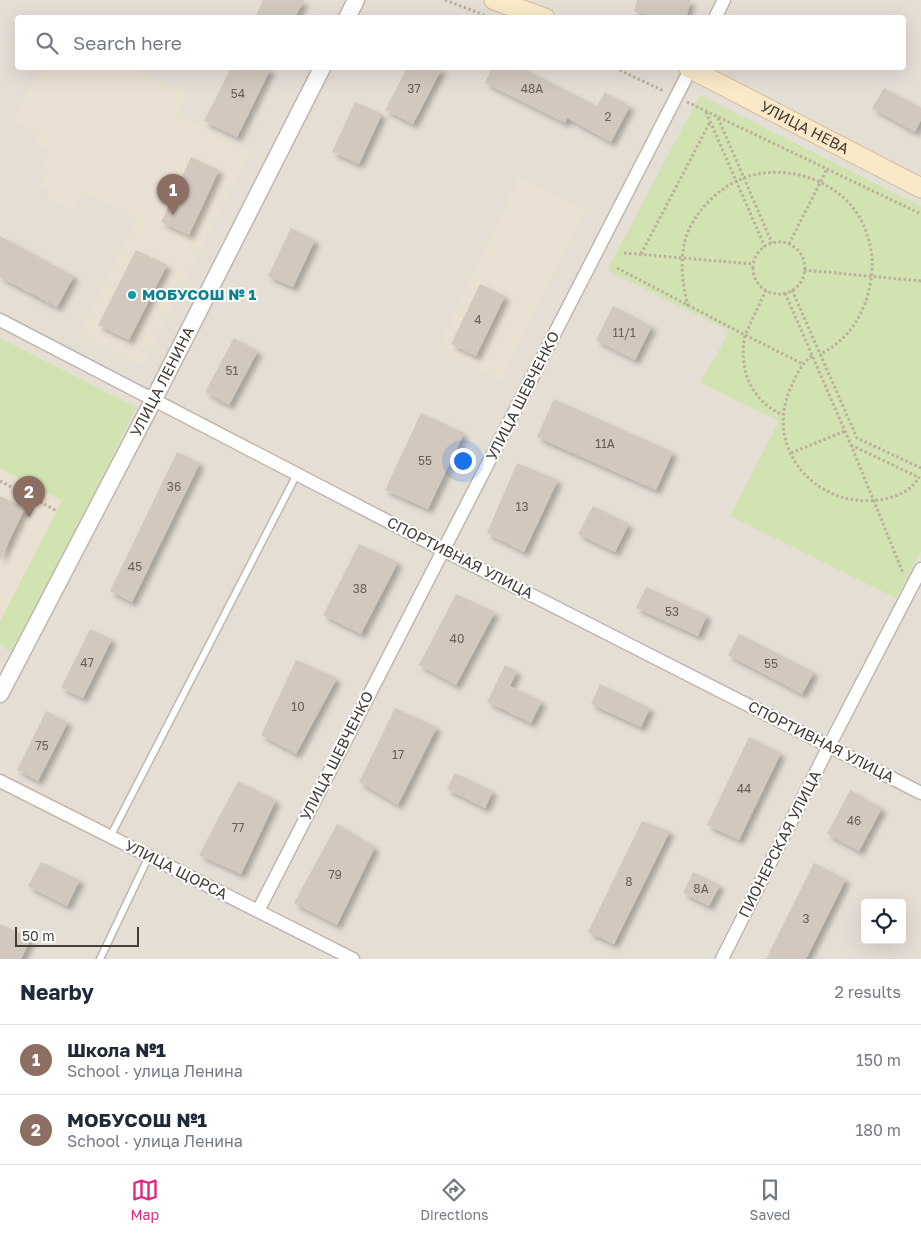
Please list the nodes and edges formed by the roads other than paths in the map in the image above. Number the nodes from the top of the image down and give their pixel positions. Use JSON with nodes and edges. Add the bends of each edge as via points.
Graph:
{"nodes":[{"id":1,"x":356,"y":0,"type":"edge"},
{"id":2,"x":494,"y":0,"type":"edge"},
{"id":3,"x":724,"y":0,"type":"edge"},
{"id":4,"x":348,"y":15,"type":"edge"},
{"id":5,"x":536,"y":15,"type":"edge"},
{"id":6,"x":717,"y":15,"type":"edge"},
{"id":7,"x":321,"y":70,"type":"edge"},
{"id":8,"x":690,"y":70,"type":"edge"},
{"id":9,"x":695,"y":70,"type":"edge"},
{"id":10,"x":921,"y":188,"type":"edge"},
{"id":11,"x":0,"y":320,"type":"edge"},
{"id":12,"x":154,"y":399,"type":"junction"},
{"id":13,"x":297,"y":474,"type":"junction"},
{"id":14,"x":443,"y":550,"type":"junction"},
{"id":15,"x":921,"y":569,"type":"edge"},
{"id":16,"x":0,"y":694,"type":"edge"},
{"id":17,"x":829,"y":746,"type":"junction"},
{"id":18,"x":0,"y":781,"type":"edge"},
{"id":19,"x":921,"y":793,"type":"edge"},
{"id":20,"x":110,"y":836,"type":"junction"},
{"id":21,"x":149,"y":856,"type":"junction"},
{"id":22,"x":258,"y":911,"type":"junction"},
{"id":23,"x":100,"y":959,"type":"edge"},
{"id":24,"x":352,"y":959,"type":"edge"},
{"id":25,"x":722,"y":959,"type":"edge"}],
"edges":[{"from":1,"to":4,"type":"street"},
{"from":2,"to":5,"type":"main road"},
{"from":3,"to":6,"type":"street"},
{"from":7,"to":12,"type":"street","name":"УЛИЦА ЛЕНИНА"},
{"from":8,"to":14,"type":"street","name":"УЛИЦА ШЕВЧЕНКО"},
{"from":9,"to":10,"type":"main road","name":"УЛИЦА НЕВА"},
{"from":11,"to":12,"type":"street","name":"СПОРТИВНАЯ УЛИЦА"},
{"from":12,"to":13,"type":"street","name":"СПОРТИВНАЯ УЛИЦА"},
{"from":12,"to":16,"type":"street","name":"УЛИЦА ЛЕНИНА"},
{"from":13,"to":14,"type":"street","name":"СПОРТИВНАЯ УЛИЦА"},
{"from":13,"to":20,"type":"lane"},
{"from":14,"to":17,"type":"street","name":"СПОРТИВНАЯ УЛИЦА"},
{"from":14,"to":22,"type":"street","name":"УЛИЦА ШЕВЧЕНКО"},
{"from":15,"to":17,"type":"street","name":"ПИОНЕРСКАЯ УЛИЦА"},
{"from":17,"to":19,"type":"street","name":"СПОРТИВНАЯ УЛИЦА"},
{"from":17,"to":25,"type":"street","name":"ПИОНЕРСКАЯ УЛИЦА"},
{"from":18,"to":20,"type":"street","name":"УЛИЦА ЩОРСА"},
{"from":20,"to":21,"type":"street","name":"УЛИЦА ЩОРСА"},
{"from":21,"to":22,"type":"street","name":"УЛИЦА ЩОРСА"},
{"from":21,"to":23,"type":"lane"},
{"from":22,"to":24,"type":"street","name":"УЛИЦА ЩОРСА"}]}
